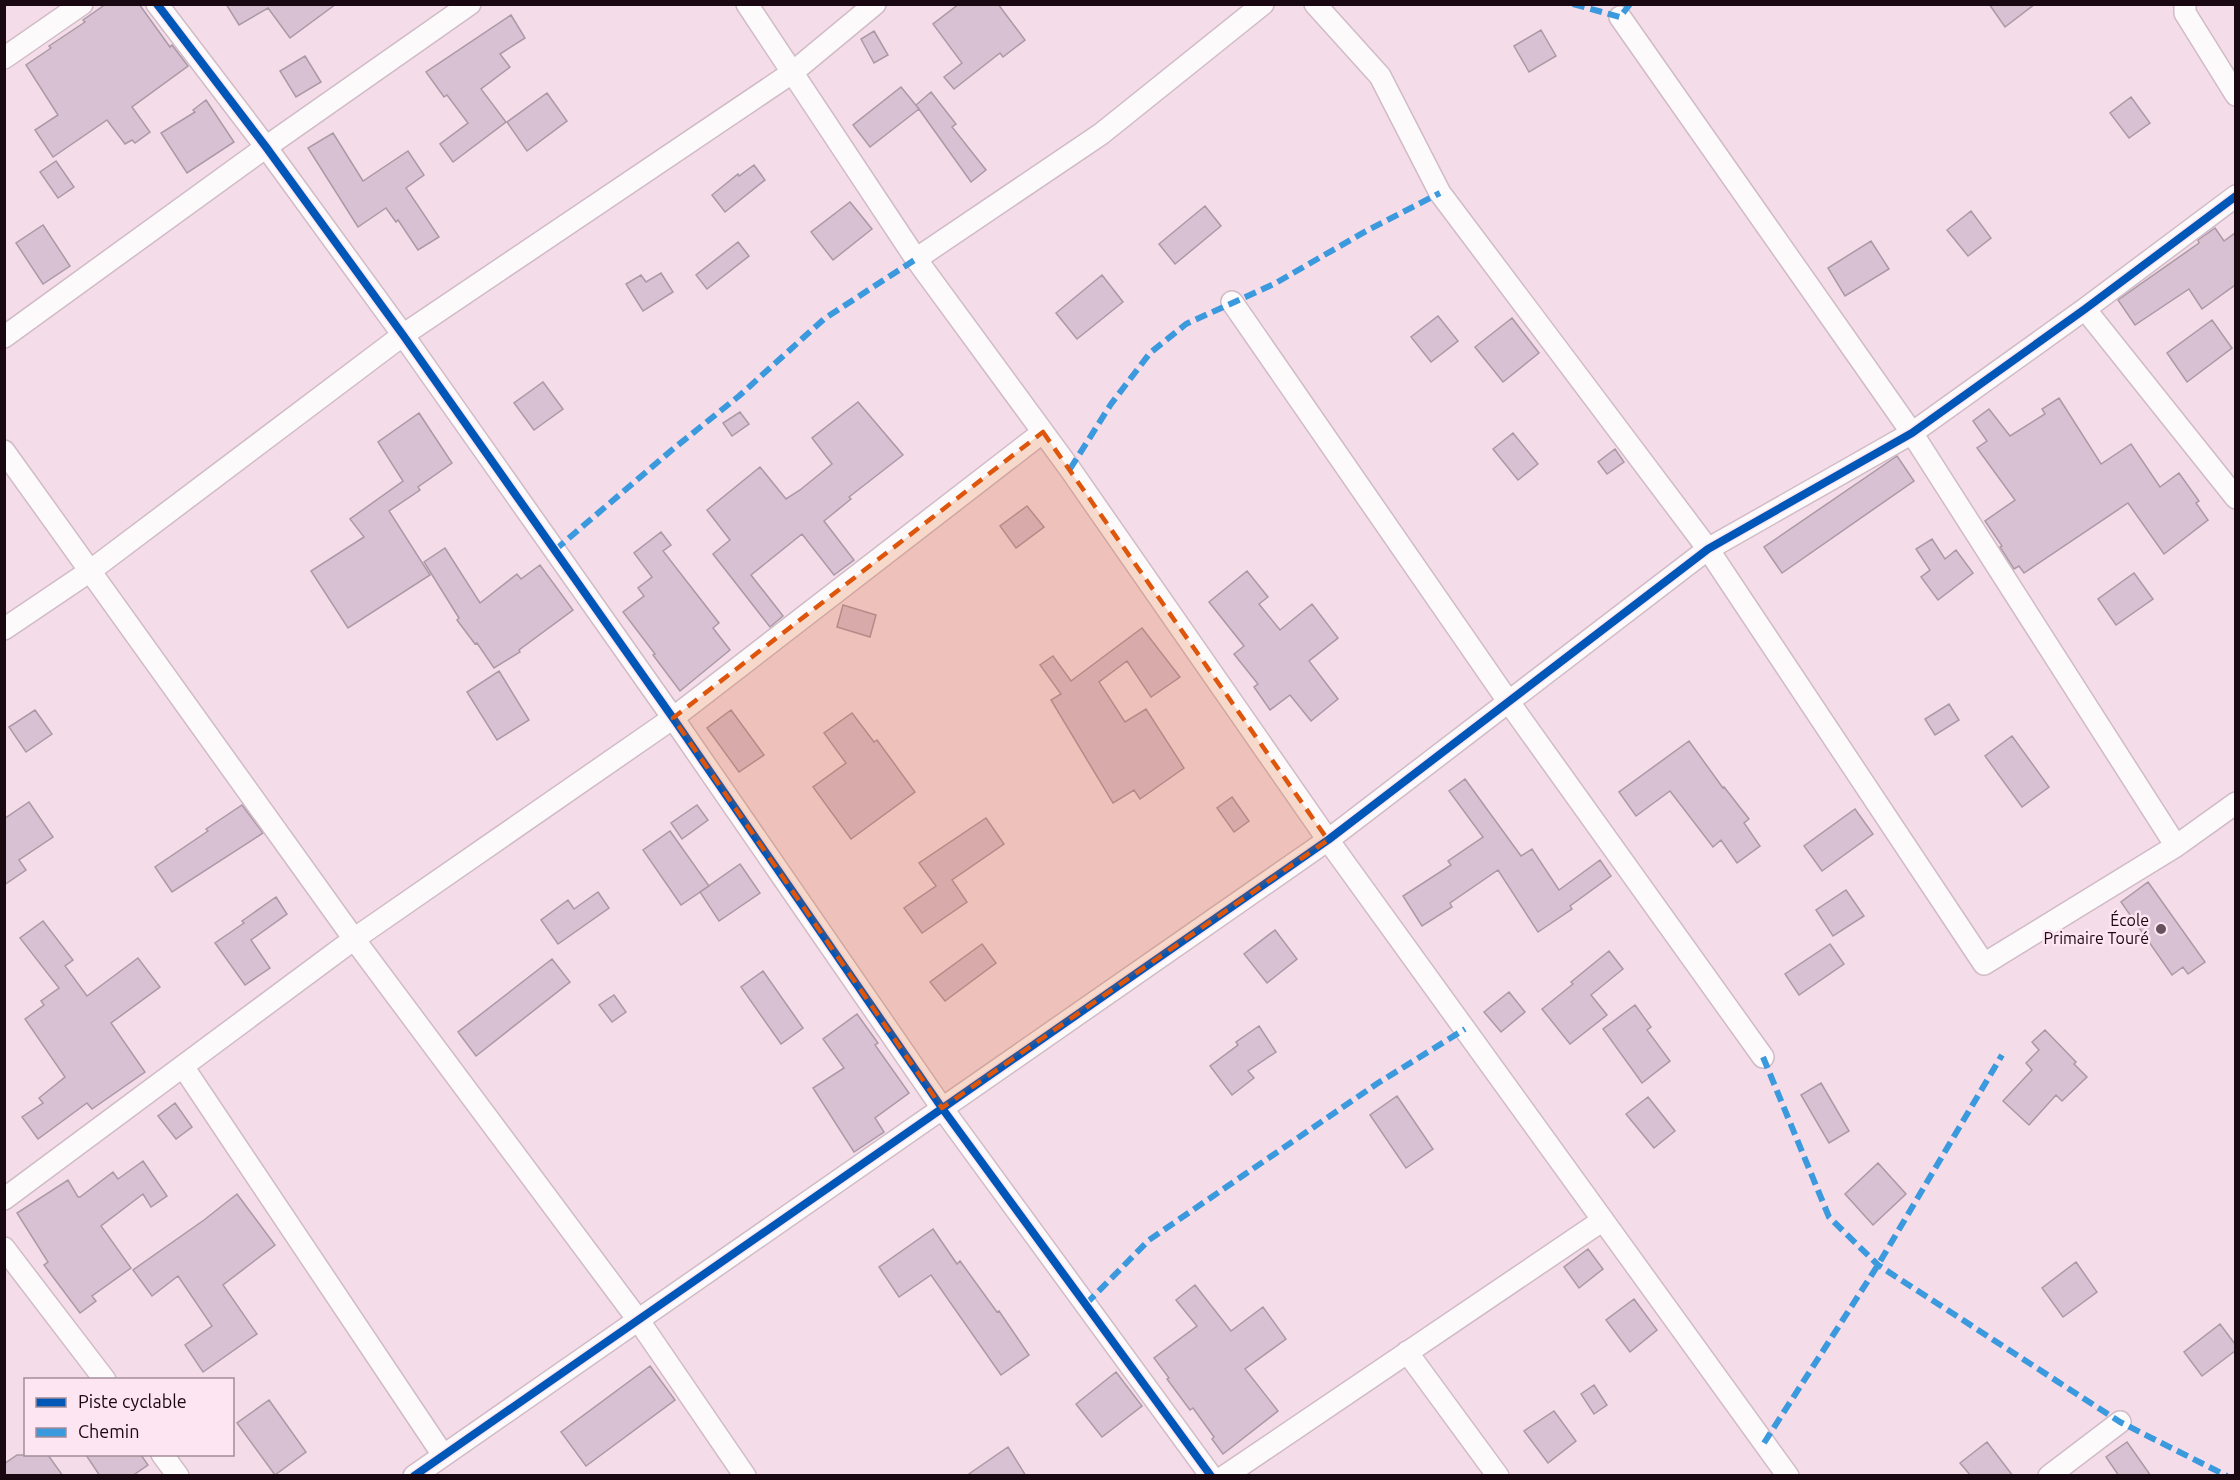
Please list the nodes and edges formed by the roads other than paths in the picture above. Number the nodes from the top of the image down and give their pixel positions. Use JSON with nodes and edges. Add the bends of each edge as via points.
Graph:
{"nodes":[{"id":1,"x":82,"y":4,"type":"edge"},
{"id":2,"x":158,"y":4,"type":"edge"},
{"id":3,"x":470,"y":4,"type":"edge"},
{"id":4,"x":747,"y":4,"type":"edge"},
{"id":5,"x":874,"y":4,"type":"edge"},
{"id":6,"x":1263,"y":4,"type":"edge"},
{"id":7,"x":1315,"y":4,"type":"edge"},
{"id":8,"x":2186,"y":4,"type":"edge"},
{"id":9,"x":1620,"y":17,"type":"dead end"},
{"id":10,"x":4,"y":58,"type":"edge"},
{"id":11,"x":794,"y":72,"type":"junction"},
{"id":12,"x":2235,"y":95,"type":"edge"},
{"id":13,"x":266,"y":147,"type":"junction"},
{"id":14,"x":2235,"y":196,"type":"edge"},
{"id":15,"x":916,"y":259,"type":"junction"},
{"id":16,"x":1232,"y":302,"type":"dead end"},
{"id":17,"x":2085,"y":309,"type":"junction"},
{"id":18,"x":403,"y":335,"type":"junction"},
{"id":19,"x":4,"y":337,"type":"edge"},
{"id":20,"x":1043,"y":432,"type":"junction"},
{"id":21,"x":1912,"y":433,"type":"junction"},
{"id":22,"x":4,"y":451,"type":"edge"},
{"id":23,"x":2235,"y":498,"type":"edge"},
{"id":24,"x":1708,"y":549,"type":"junction"},
{"id":25,"x":90,"y":571,"type":"junction"},
{"id":26,"x":4,"y":629,"type":"edge"},
{"id":27,"x":1508,"y":701,"type":"junction"},
{"id":28,"x":673,"y":718,"type":"junction"},
{"id":29,"x":2235,"y":803,"type":"edge"},
{"id":30,"x":1328,"y":840,"type":"junction"},
{"id":31,"x":2176,"y":846,"type":"junction"},
{"id":32,"x":354,"y":939,"type":"junction"},
{"id":33,"x":1763,"y":1057,"type":"dead end"},
{"id":34,"x":184,"y":1068,"type":"junction"},
{"id":35,"x":942,"y":1108,"type":"junction"},
{"id":36,"x":4,"y":1199,"type":"edge"},
{"id":37,"x":1603,"y":1220,"type":"junction"},
{"id":38,"x":4,"y":1248,"type":"edge"},
{"id":39,"x":639,"y":1321,"type":"junction"},
{"id":40,"x":1407,"y":1352,"type":"junction"},
{"id":41,"x":103,"y":1378,"type":"edge"},
{"id":42,"x":2120,"y":1422,"type":"dead end"},
{"id":43,"x":443,"y":1455,"type":"junction"},
{"id":44,"x":163,"y":1456,"type":"edge"},
{"id":45,"x":178,"y":1476,"type":"edge"},
{"id":46,"x":414,"y":1476,"type":"edge"},
{"id":47,"x":745,"y":1476,"type":"edge"},
{"id":48,"x":1211,"y":1476,"type":"edge"},
{"id":49,"x":1225,"y":1476,"type":"edge"},
{"id":50,"x":1498,"y":1476,"type":"edge"},
{"id":51,"x":1788,"y":1476,"type":"edge"},
{"id":52,"x":2049,"y":1476,"type":"edge"}],
"edges":[{"from":1,"to":10,"type":"street"},
{"from":2,"to":13,"type":"street"},
{"from":3,"to":13,"type":"street"},
{"from":4,"to":11,"type":"street"},
{"from":5,"to":11,"type":"street"},
{"from":6,"to":15,"type":"street","via":[[1101,134]]},
{"from":7,"to":24,"type":"street","via":[[1380,76],[1440,193]]},
{"from":8,"to":12,"type":"street","via":[[2185,13]]},
{"from":9,"to":21,"type":"street"},
{"from":11,"to":15,"type":"street"},
{"from":11,"to":18,"type":"street"},
{"from":13,"to":18,"type":"street"},
{"from":13,"to":19,"type":"street"},
{"from":14,"to":17,"type":"street"},
{"from":15,"to":20,"type":"street"},
{"from":16,"to":27,"type":"street"},
{"from":17,"to":21,"type":"street"},
{"from":17,"to":23,"type":"street"},
{"from":18,"to":25,"type":"street"},
{"from":18,"to":28,"type":"street"},
{"from":20,"to":28,"type":"street"},
{"from":20,"to":30,"type":"street"},
{"from":21,"to":24,"type":"street"},
{"from":21,"to":31,"type":"street"},
{"from":22,"to":25,"type":"street"},
{"from":24,"to":27,"type":"street"},
{"from":24,"to":31,"type":"street","via":[[1984,964]]},
{"from":25,"to":26,"type":"street"},
{"from":25,"to":32,"type":"street"},
{"from":27,"to":30,"type":"street"},
{"from":27,"to":33,"type":"street"},
{"from":28,"to":32,"type":"street"},
{"from":28,"to":35,"type":"street"},
{"from":29,"to":31,"type":"street"},
{"from":30,"to":35,"type":"street"},
{"from":30,"to":37,"type":"street"},
{"from":32,"to":34,"type":"street"},
{"from":32,"to":39,"type":"street"},
{"from":34,"to":36,"type":"street"},
{"from":34,"to":43,"type":"street"},
{"from":35,"to":39,"type":"street"},
{"from":35,"to":48,"type":"street"},
{"from":37,"to":40,"type":"street"},
{"from":37,"to":51,"type":"street"},
{"from":38,"to":41,"type":"street"},
{"from":39,"to":43,"type":"street"},
{"from":39,"to":47,"type":"street"},
{"from":40,"to":49,"type":"street"},
{"from":40,"to":50,"type":"street"},
{"from":42,"to":52,"type":"street"},
{"from":43,"to":46,"type":"street"},
{"from":44,"to":45,"type":"street"}]}
